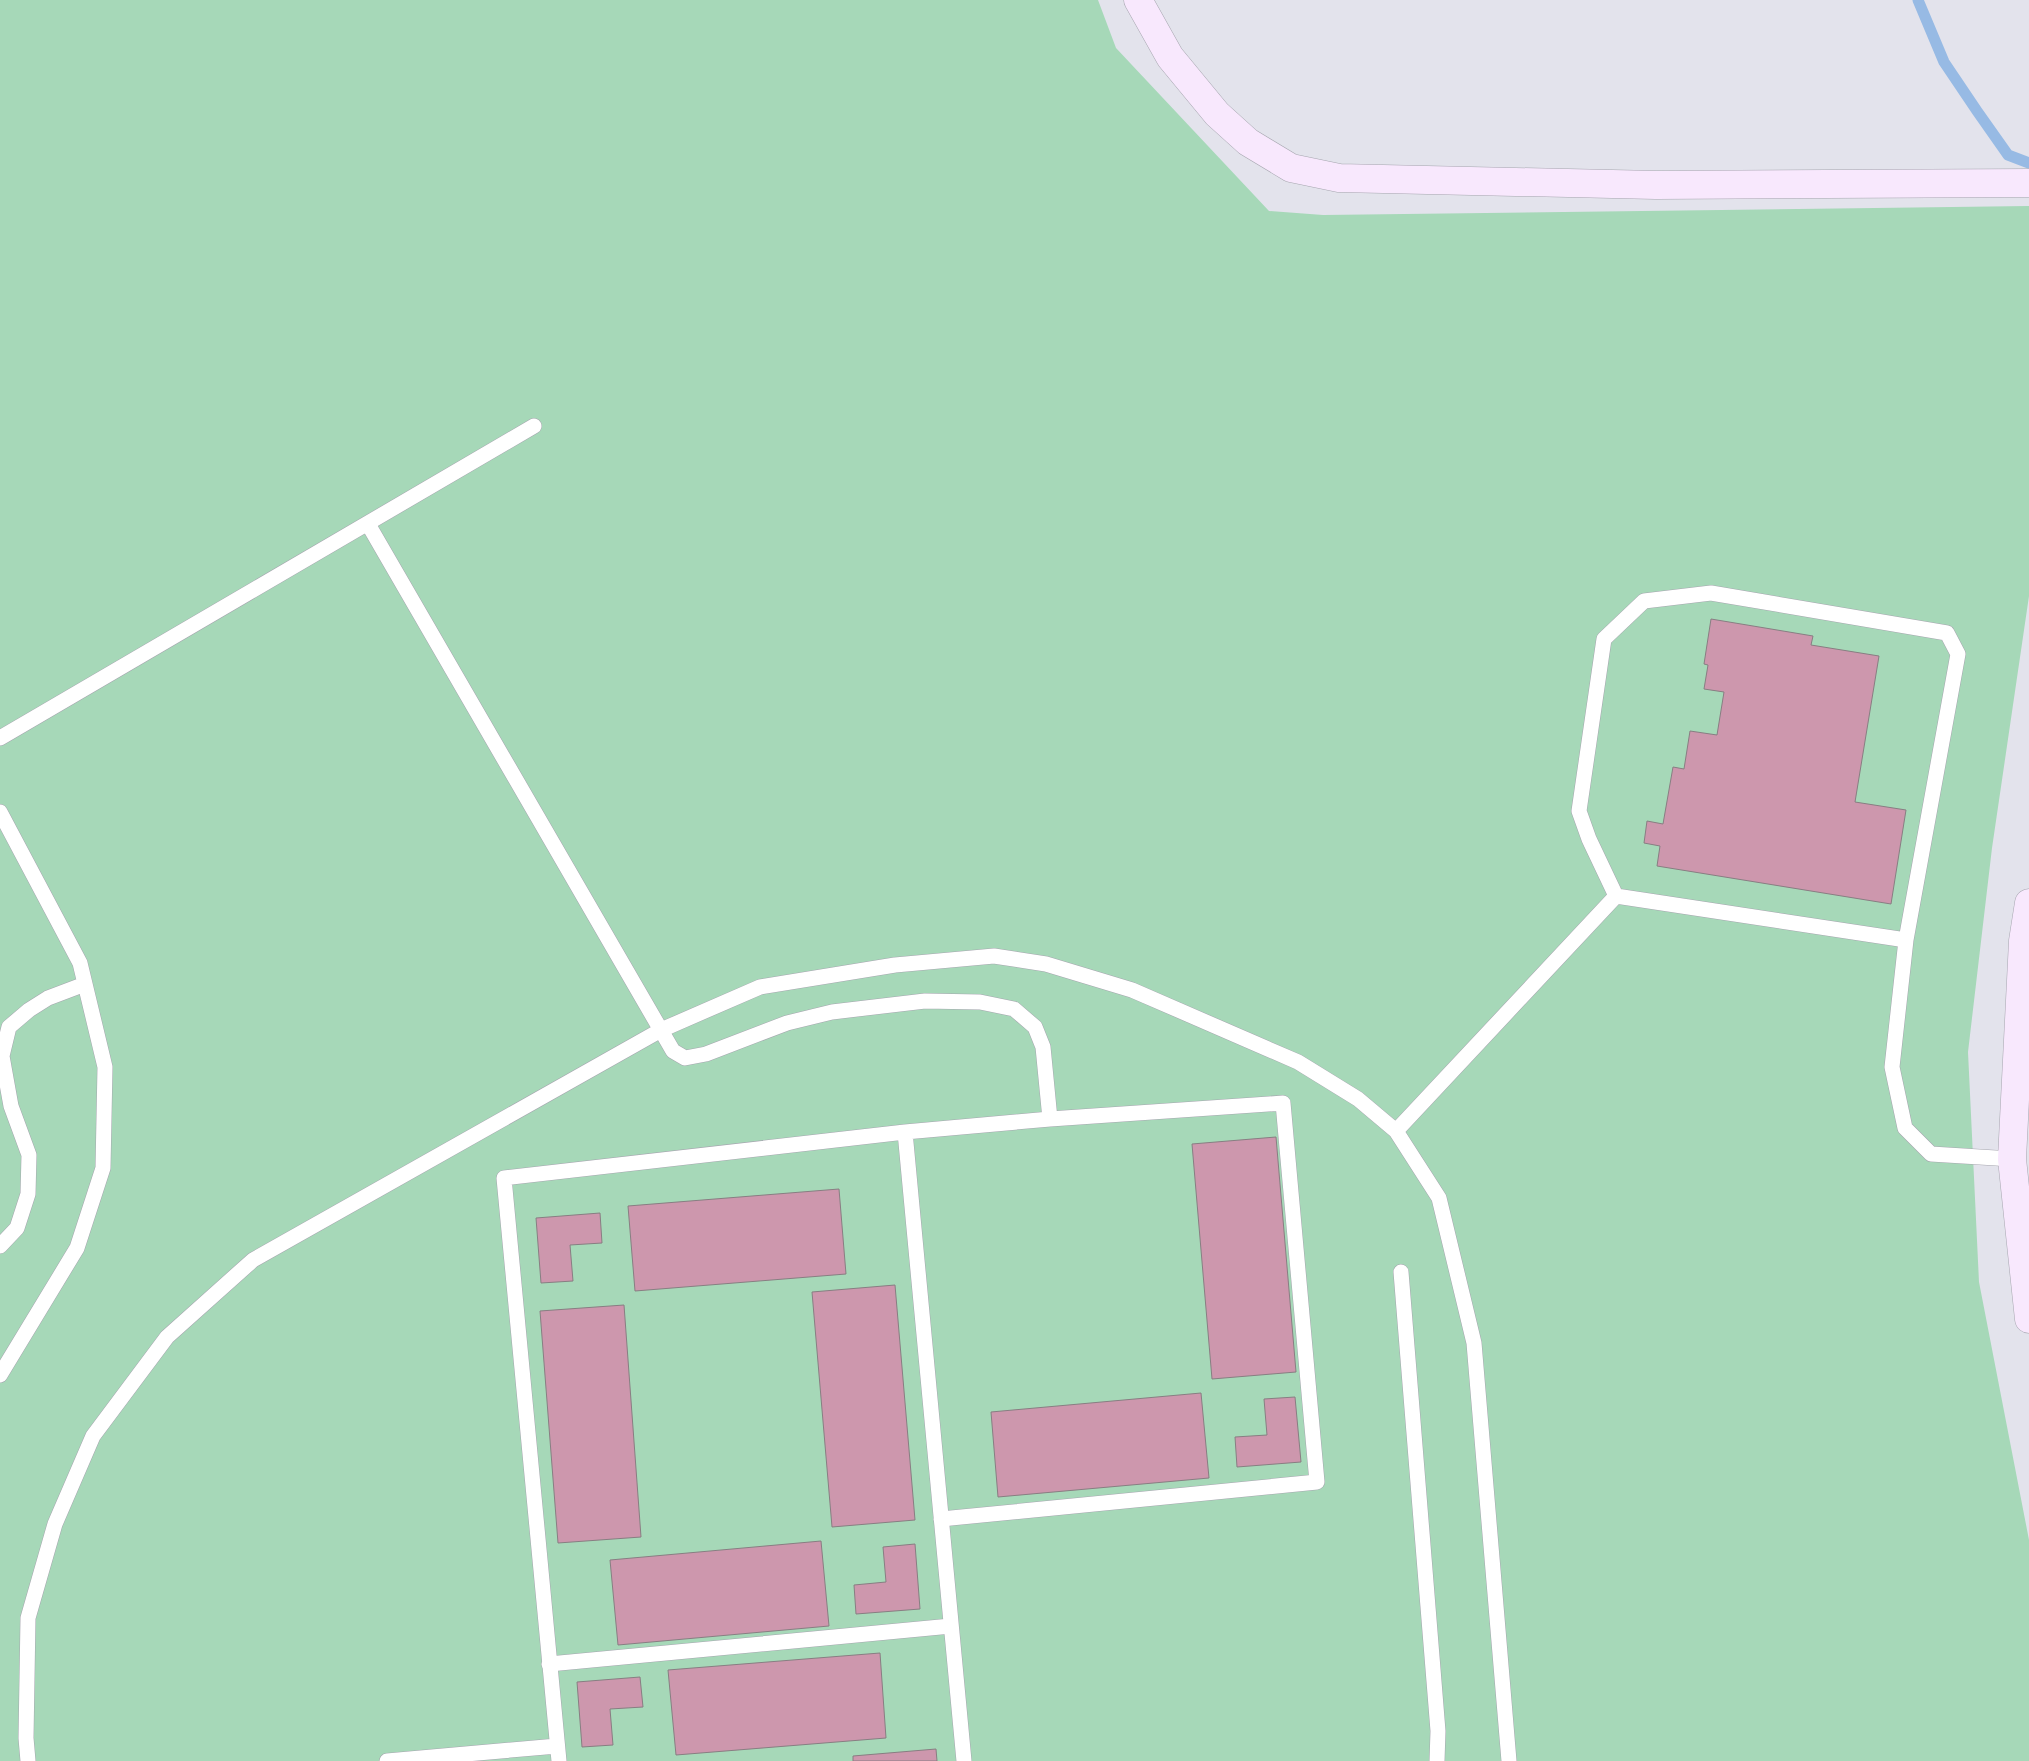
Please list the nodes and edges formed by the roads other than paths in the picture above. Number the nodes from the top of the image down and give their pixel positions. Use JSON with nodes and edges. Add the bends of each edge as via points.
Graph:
{"nodes":[{"id":1,"x":1138,"y":0,"type":"edge"},
{"id":2,"x":2029,"y":183,"type":"edge"},
{"id":3,"x":534,"y":426,"type":"dead end"},
{"id":4,"x":368,"y":524,"type":"junction"},
{"id":5,"x":0,"y":738,"type":"edge"},
{"id":6,"x":0,"y":812,"type":"edge"},
{"id":7,"x":1616,"y":896,"type":"junction"},
{"id":8,"x":2029,"y":903,"type":"edge"},
{"id":9,"x":1906,"y":940,"type":"junction"},
{"id":10,"x":85,"y":984,"type":"junction"},
{"id":11,"x":661,"y":1030,"type":"junction"},
{"id":12,"x":1050,"y":1119,"type":"junction"},
{"id":13,"x":1396,"y":1131,"type":"junction"},
{"id":14,"x":905,"y":1132,"type":"junction"},
{"id":15,"x":2012,"y":1159,"type":"junction"},
{"id":16,"x":0,"y":1246,"type":"edge"},
{"id":17,"x":1401,"y":1272,"type":"dead end"},
{"id":18,"x":2029,"y":1318,"type":"edge"},
{"id":19,"x":0,"y":1375,"type":"edge"},
{"id":20,"x":941,"y":1519,"type":"junction"},
{"id":21,"x":951,"y":1626,"type":"junction"},
{"id":22,"x":549,"y":1664,"type":"junction"},
{"id":23,"x":558,"y":1753,"type":"edge"},
{"id":24,"x":28,"y":1761,"type":"edge"},
{"id":25,"x":387,"y":1761,"type":"edge"},
{"id":26,"x":964,"y":1761,"type":"edge"},
{"id":27,"x":1437,"y":1761,"type":"edge"},
{"id":28,"x":1509,"y":1761,"type":"edge"}],
"edges":[{"from":1,"to":2,"type":"main road","via":[[1170,57],[1217,114],[1248,142],[1291,168],[1339,178],[1656,185]]},
{"from":3,"to":4,"type":"lane"},
{"from":4,"to":5,"type":"lane"},
{"from":4,"to":11,"type":"lane"},
{"from":6,"to":10,"type":"lane","via":[[80,962]]},
{"from":7,"to":9,"type":"lane"},
{"from":7,"to":9,"type":"lane","via":[[1578,811],[1604,639],[1644,601],[1711,593],[1947,633],[1958,654]]},
{"from":7,"to":13,"type":"lane"},
{"from":8,"to":15,"type":"main road","via":[[2023,941]]},
{"from":9,"to":15,"type":"lane","via":[[1892,1067],[1905,1128],[1931,1154]]},
{"from":10,"to":16,"type":"lane","via":[[48,998],[9,1027],[2,1056],[10,1106],[29,1155],[28,1194],[17,1228]]},
{"from":10,"to":19,"type":"lane","via":[[106,1067],[104,1168],[77,1248]]},
{"from":11,"to":12,"type":"lane","via":[[673,1052],[685,1058],[706,1054],[787,1023],[832,1012],[925,1001],[980,1002],[1014,1010],[1035,1027],[1043,1047]]},
{"from":11,"to":13,"type":"lane","via":[[760,987],[895,965],[994,956],[1046,964],[1132,990],[1298,1062],[1358,1099]]},
{"from":11,"to":24,"type":"lane","via":[[253,1260],[168,1337],[93,1436],[55,1524],[28,1618]]},
{"from":12,"to":14,"type":"lane"},
{"from":12,"to":20,"type":"lane","via":[[1283,1103],[1317,1482]]},
{"from":13,"to":28,"type":"lane","via":[[1439,1198],[1474,1342]]},
{"from":14,"to":20,"type":"lane"},
{"from":14,"to":22,"type":"lane","via":[[504,1178]]},
{"from":15,"to":18,"type":"main road"},
{"from":17,"to":27,"type":"lane","via":[[1438,1731]]},
{"from":20,"to":21,"type":"lane"},
{"from":21,"to":22,"type":"lane"},
{"from":21,"to":26,"type":"lane"},
{"from":22,"to":23,"type":"lane"},
{"from":23,"to":25,"type":"lane"}]}
